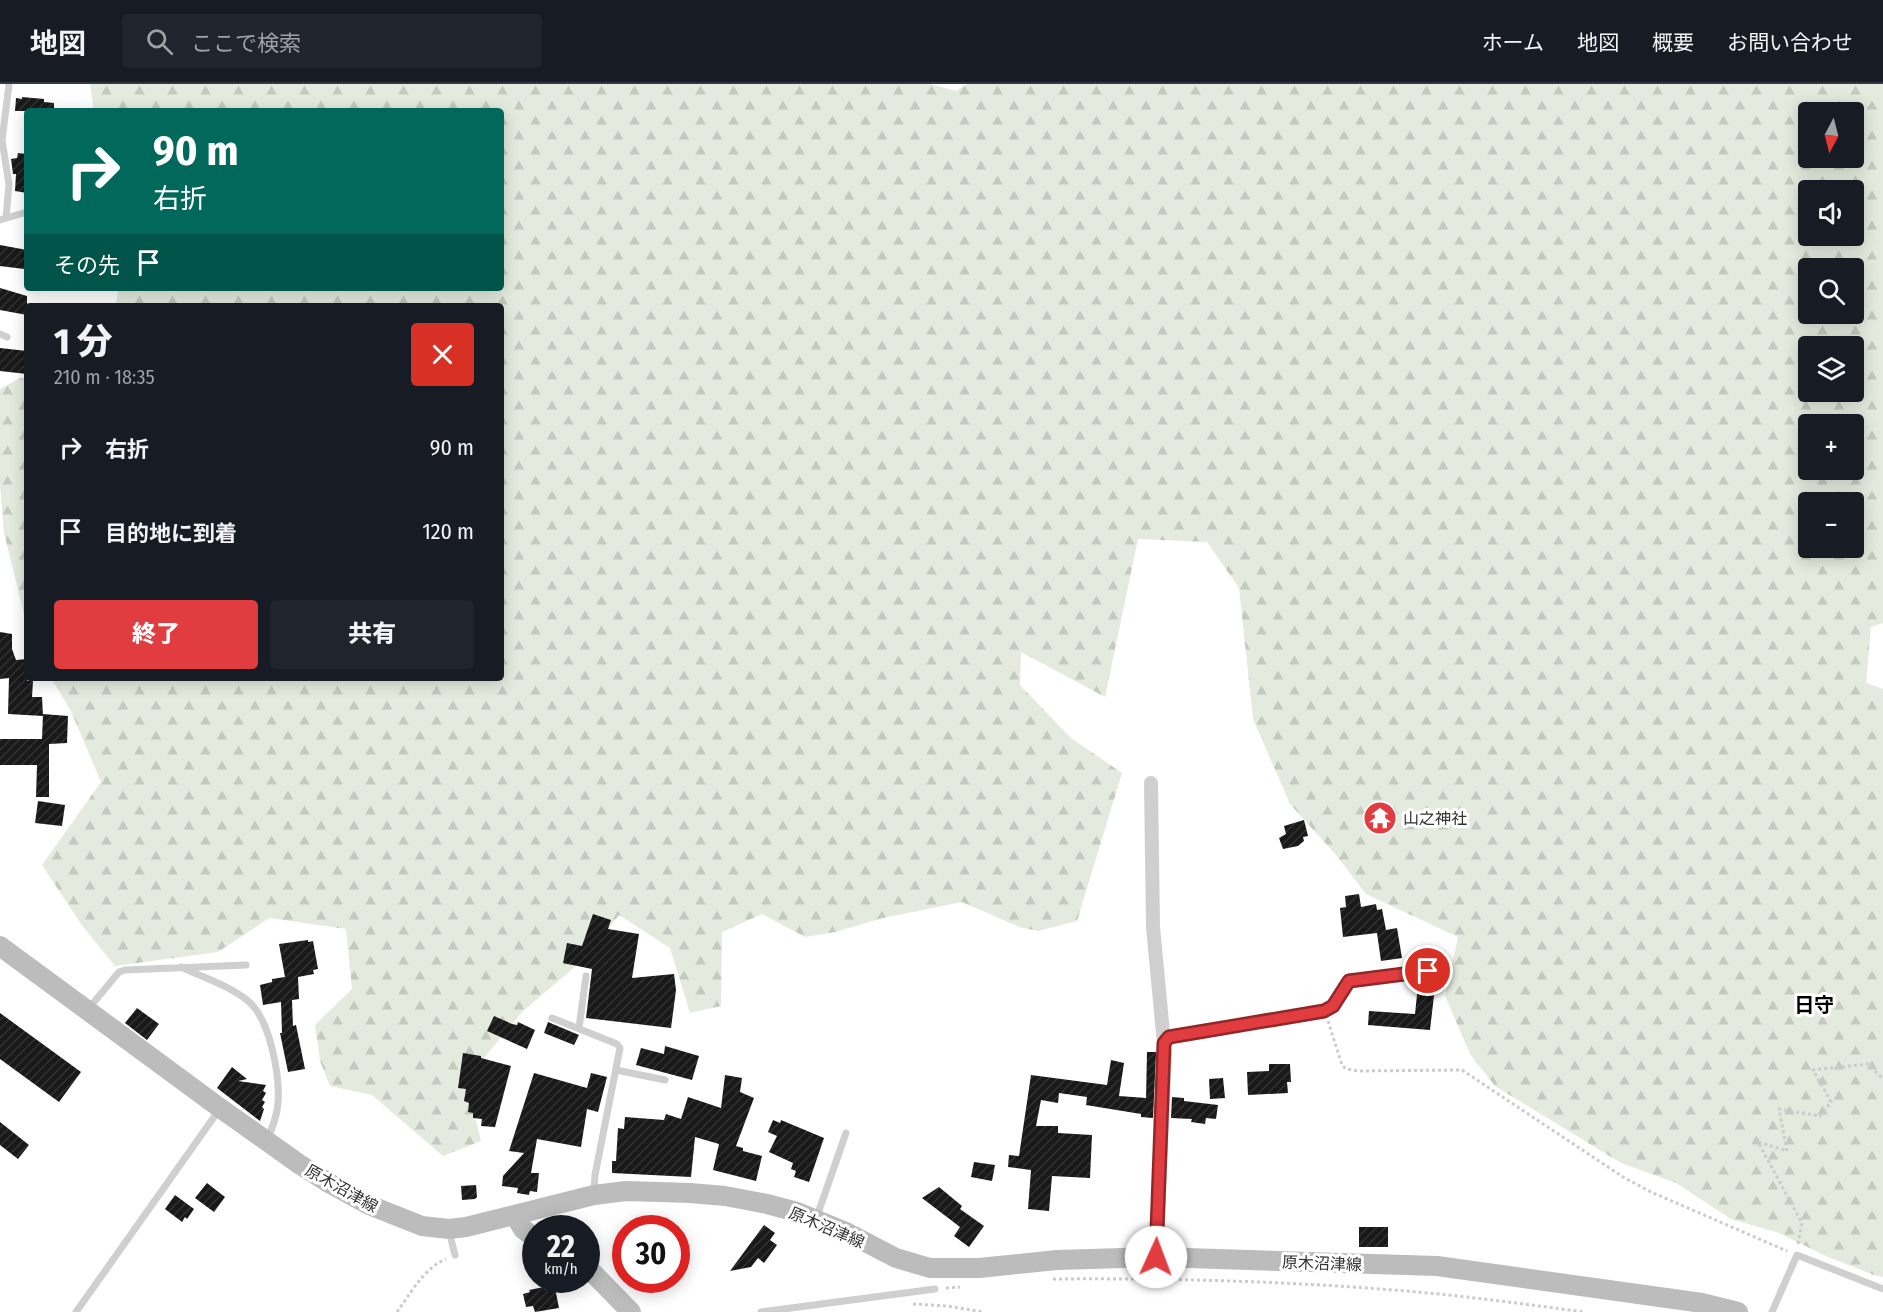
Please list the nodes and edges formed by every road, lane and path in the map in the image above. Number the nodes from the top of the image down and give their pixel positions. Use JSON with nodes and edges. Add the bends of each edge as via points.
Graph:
{"nodes":[{"id":1,"x":9,"y":85,"type":"edge"},
{"id":2,"x":1,"y":143,"type":"edge"},
{"id":3,"x":24,"y":213,"type":"edge"},
{"id":4,"x":3,"y":219,"type":"edge"},
{"id":5,"x":1151,"y":783,"type":"dead end"},
{"id":6,"x":4,"y":952,"type":"edge"},
{"id":7,"x":246,"y":965,"type":"dead end"},
{"id":8,"x":181,"y":967,"type":"junction"},
{"id":9,"x":1428,"y":971,"type":"dead end"},
{"id":10,"x":586,"y":976,"type":"dead end"},
{"id":11,"x":87,"y":1011,"type":"junction"},
{"id":12,"x":1324,"y":1011,"type":"junction"},
{"id":13,"x":552,"y":1018,"type":"dead end"},
{"id":14,"x":579,"y":1028,"type":"junction"},
{"id":15,"x":1164,"y":1043,"type":"junction"},
{"id":16,"x":616,"y":1070,"type":"junction"},
{"id":17,"x":1883,"y":1079,"type":"edge"},
{"id":18,"x":665,"y":1080,"type":"dead end"},
{"id":19,"x":220,"y":1108,"type":"junction"},
{"id":20,"x":846,"y":1133,"type":"dead end"},
{"id":21,"x":266,"y":1140,"type":"junction"},
{"id":22,"x":594,"y":1195,"type":"junction"},
{"id":23,"x":515,"y":1216,"type":"junction"},
{"id":24,"x":816,"y":1219,"type":"junction"},
{"id":25,"x":522,"y":1227,"type":"edge"},
{"id":26,"x":449,"y":1229,"type":"junction"},
{"id":27,"x":455,"y":1255,"type":"joint"},
{"id":28,"x":1797,"y":1255,"type":"junction"},
{"id":29,"x":1156,"y":1257,"type":"junction"},
{"id":30,"x":1052,"y":1279,"type":"dead end"},
{"id":31,"x":600,"y":1280,"type":"edge"},
{"id":32,"x":970,"y":1286,"type":"dead end"},
{"id":33,"x":935,"y":1289,"type":"joint"},
{"id":34,"x":1883,"y":1289,"type":"edge"},
{"id":35,"x":888,"y":1294,"type":"junction"},
{"id":36,"x":76,"y":1312,"type":"edge"},
{"id":37,"x":397,"y":1312,"type":"edge"},
{"id":38,"x":631,"y":1312,"type":"edge"},
{"id":39,"x":761,"y":1312,"type":"edge"},
{"id":40,"x":983,"y":1312,"type":"edge"},
{"id":41,"x":1584,"y":1312,"type":"edge"},
{"id":42,"x":1738,"y":1312,"type":"edge"},
{"id":43,"x":1772,"y":1312,"type":"edge"}],
"edges":[{"from":1,"to":2,"type":"lane"},
{"from":2,"to":4,"type":"lane","via":[[9,184]]},
{"from":3,"to":4,"type":"lane"},
{"from":5,"to":15,"type":"street","via":[[1153,927]]},
{"from":6,"to":11,"type":"main road","name":"原木沼津線"},
{"from":7,"to":8,"type":"lane"},
{"from":8,"to":11,"type":"lane","via":[[119,972]]},
{"from":8,"to":21,"type":"lane","via":[[237,993],[248,1001],[262,1022],[278,1074],[275,1122]]},
{"from":9,"to":12,"type":"lane","via":[[1349,981],[1333,1006]]},
{"from":10,"to":14,"type":"lane"},
{"from":11,"to":19,"type":"main road","name":"原木沼津線"},
{"from":12,"to":15,"type":"lane","via":[[1169,1037]]},
{"from":12,"to":28,"type":"path","via":[[1346,1069],[1462,1070],[1623,1177]]},
{"from":13,"to":14,"type":"lane"},
{"from":14,"to":16,"type":"lane","via":[[617,1044],[620,1048]]},
{"from":15,"to":29,"type":"street"},
{"from":16,"to":18,"type":"lane"},
{"from":16,"to":22,"type":"lane"},
{"from":17,"to":28,"type":"path","via":[[1868,1064],[1813,1070],[1831,1102],[1820,1116],[1779,1109],[1787,1151],[1758,1142],[1802,1222]]},
{"from":19,"to":21,"type":"main road","name":"原木沼津線"},
{"from":19,"to":36,"type":"lane"},
{"from":20,"to":24,"type":"lane"},
{"from":21,"to":26,"type":"main road","name":"原木沼津線","via":[[322,1179],[369,1205],[422,1226]]},
{"from":22,"to":23,"type":"main road","name":"原木沼津線"},
{"from":22,"to":24,"type":"main road","name":"原木沼津線","via":[[626,1191],[725,1196]]},
{"from":23,"to":25,"type":"main road"},
{"from":23,"to":26,"type":"main road","name":"原木沼津線"},
{"from":24,"to":29,"type":"main road","name":"原木沼津線","via":[[896,1258],[930,1268]]},
{"from":26,"to":27,"type":"lane"},
{"from":27,"to":37,"type":"path","via":[[434,1264]]},
{"from":28,"to":34,"type":"lane"},
{"from":28,"to":43,"type":"lane"},
{"from":29,"to":42,"type":"main road","name":"原木沼津線","via":[[1437,1266],[1702,1303]]},
{"from":30,"to":41,"type":"path","via":[[1346,1287]]},
{"from":31,"to":38,"type":"main road"},
{"from":32,"to":33,"type":"path"},
{"from":33,"to":35,"type":"lane"},
{"from":35,"to":39,"type":"lane"},
{"from":35,"to":40,"type":"path","via":[[897,1301]]}]}
